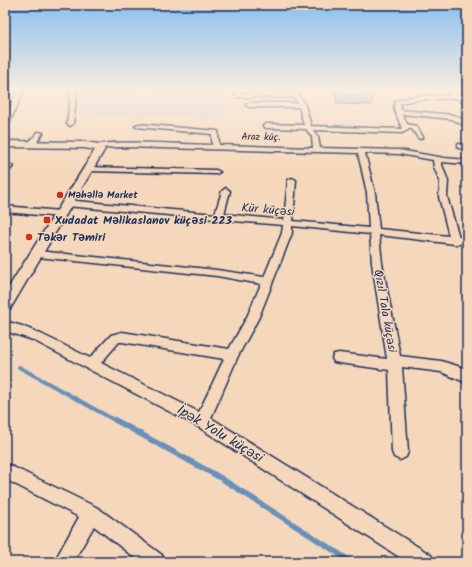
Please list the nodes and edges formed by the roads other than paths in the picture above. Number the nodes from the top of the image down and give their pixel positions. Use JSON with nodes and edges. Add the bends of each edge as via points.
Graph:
{"nodes":[{"id":1,"x":9,"y":116,"type":"edge"},
{"id":2,"x":71,"y":116,"type":"edge"},
{"id":3,"x":305,"y":116,"type":"edge"},
{"id":4,"x":400,"y":116,"type":"edge"},
{"id":5,"x":448,"y":116,"type":"edge"},
{"id":6,"x":70,"y":124,"type":"dead end"},
{"id":7,"x":467,"y":125,"type":"edge"},
{"id":8,"x":5,"y":126,"type":"edge"},
{"id":9,"x":138,"y":126,"type":"dead end"},
{"id":10,"x":266,"y":126,"type":"dead end"},
{"id":11,"x":404,"y":126,"type":"junction"},
{"id":12,"x":308,"y":127,"type":"junction"},
{"id":13,"x":40,"y":133,"type":"dead end"},
{"id":14,"x":420,"y":137,"type":"dead end"},
{"id":15,"x":5,"y":144,"type":"edge"},
{"id":16,"x":31,"y":144,"type":"junction"},
{"id":17,"x":99,"y":146,"type":"junction"},
{"id":18,"x":215,"y":147,"type":"junction"},
{"id":19,"x":318,"y":149,"type":"junction"},
{"id":20,"x":361,"y":151,"type":"junction"},
{"id":21,"x":437,"y":159,"type":"junction"},
{"id":22,"x":467,"y":162,"type":"edge"},
{"id":23,"x":88,"y":169,"type":"junction"},
{"id":24,"x":216,"y":172,"type":"dead end"},
{"id":25,"x":292,"y":180,"type":"dead end"},
{"id":26,"x":226,"y":191,"type":"dead end"},
{"id":27,"x":66,"y":203,"type":"junction"},
{"id":28,"x":5,"y":210,"type":"edge"},
{"id":29,"x":60,"y":214,"type":"junction"},
{"id":30,"x":218,"y":218,"type":"junction"},
{"id":31,"x":289,"y":223,"type":"junction"},
{"id":32,"x":375,"y":233,"type":"junction"},
{"id":33,"x":463,"y":243,"type":"edge"},
{"id":34,"x":38,"y":254,"type":"junction"},
{"id":35,"x":267,"y":281,"type":"junction"},
{"id":36,"x":5,"y":305,"type":"edge"},
{"id":37,"x":5,"y":326,"type":"edge"},
{"id":38,"x":232,"y":355,"type":"junction"},
{"id":39,"x":339,"y":358,"type":"dead end"},
{"id":40,"x":395,"y":363,"type":"junction"},
{"id":41,"x":92,"y":364,"type":"junction"},
{"id":42,"x":465,"y":374,"type":"edge"},
{"id":43,"x":202,"y":421,"type":"junction"},
{"id":44,"x":400,"y":452,"type":"dead end"},
{"id":45,"x":5,"y":471,"type":"edge"},
{"id":46,"x":92,"y":514,"type":"junction"},
{"id":47,"x":63,"y":562,"type":"edge"},
{"id":48,"x":155,"y":562,"type":"edge"},
{"id":49,"x":424,"y":562,"type":"edge"}],
"edges":[{"from":1,"to":8,"type":"street"},
{"from":2,"to":6,"type":"street"},
{"from":3,"to":12,"type":"street"},
{"from":4,"to":11,"type":"street"},
{"from":5,"to":7,"type":"street"},
{"from":9,"to":18,"type":"street","via":[[216,132]]},
{"from":10,"to":12,"type":"street"},
{"from":11,"to":12,"type":"street","via":[[406,129],[402,131]]},
{"from":11,"to":14,"type":"street","via":[[414,127]]},
{"from":12,"to":19,"type":"street","via":[[315,137]]},
{"from":13,"to":16,"type":"street"},
{"from":15,"to":16,"type":"street","name":"Araz küç."},
{"from":16,"to":17,"type":"street","name":"Araz küç."},
{"from":17,"to":18,"type":"street","name":"Araz küç."},
{"from":17,"to":23,"type":"street","via":[[100,149]]},
{"from":18,"to":19,"type":"street","name":"Araz küç."},
{"from":19,"to":20,"type":"street","name":"Araz küç."},
{"from":20,"to":21,"type":"street","name":"Araz küç.","via":[[399,152]]},
{"from":20,"to":32,"type":"street","name":"Qızıl Tala küçəsi","via":[[371,193]]},
{"from":21,"to":22,"type":"street","name":"Araz küç."},
{"from":21,"to":33,"type":"street","via":[[444,182],[443,197]]},
{"from":23,"to":24,"type":"street"},
{"from":23,"to":27,"type":"street"},
{"from":25,"to":31,"type":"street"},
{"from":26,"to":30,"type":"street"},
{"from":27,"to":29,"type":"street"},
{"from":27,"to":30,"type":"street","name":"Kür küçəsi"},
{"from":28,"to":29,"type":"street"},
{"from":29,"to":34,"type":"street"},
{"from":30,"to":31,"type":"street","name":"Kür küçəsi"},
{"from":31,"to":32,"type":"street","name":"Kür küçəsi"},
{"from":31,"to":35,"type":"street"},
{"from":32,"to":33,"type":"street","name":"Kür küçəsi"},
{"from":32,"to":40,"type":"street","name":"Qızıl Tala küçəsi","via":[[377,264]]},
{"from":34,"to":35,"type":"street","via":[[217,273]]},
{"from":34,"to":36,"type":"street"},
{"from":35,"to":38,"type":"street","via":[[253,317]]},
{"from":37,"to":41,"type":"street","name":"İpək Yolu küçəsi","via":[[37,337]]},
{"from":38,"to":41,"type":"street","via":[[122,337],[115,338]]},
{"from":38,"to":43,"type":"street"},
{"from":39,"to":40,"type":"street"},
{"from":40,"to":42,"type":"street","name":"Qızıl Tala küçəsi","via":[[436,366]]},
{"from":40,"to":44,"type":"street"},
{"from":41,"to":43,"type":"street","name":"İpək Yolu küçəsi"},
{"from":43,"to":49,"type":"street","name":"İpək Yolu küçəsi"},
{"from":45,"to":46,"type":"street"},
{"from":46,"to":47,"type":"street"},
{"from":46,"to":48,"type":"street"}]}
